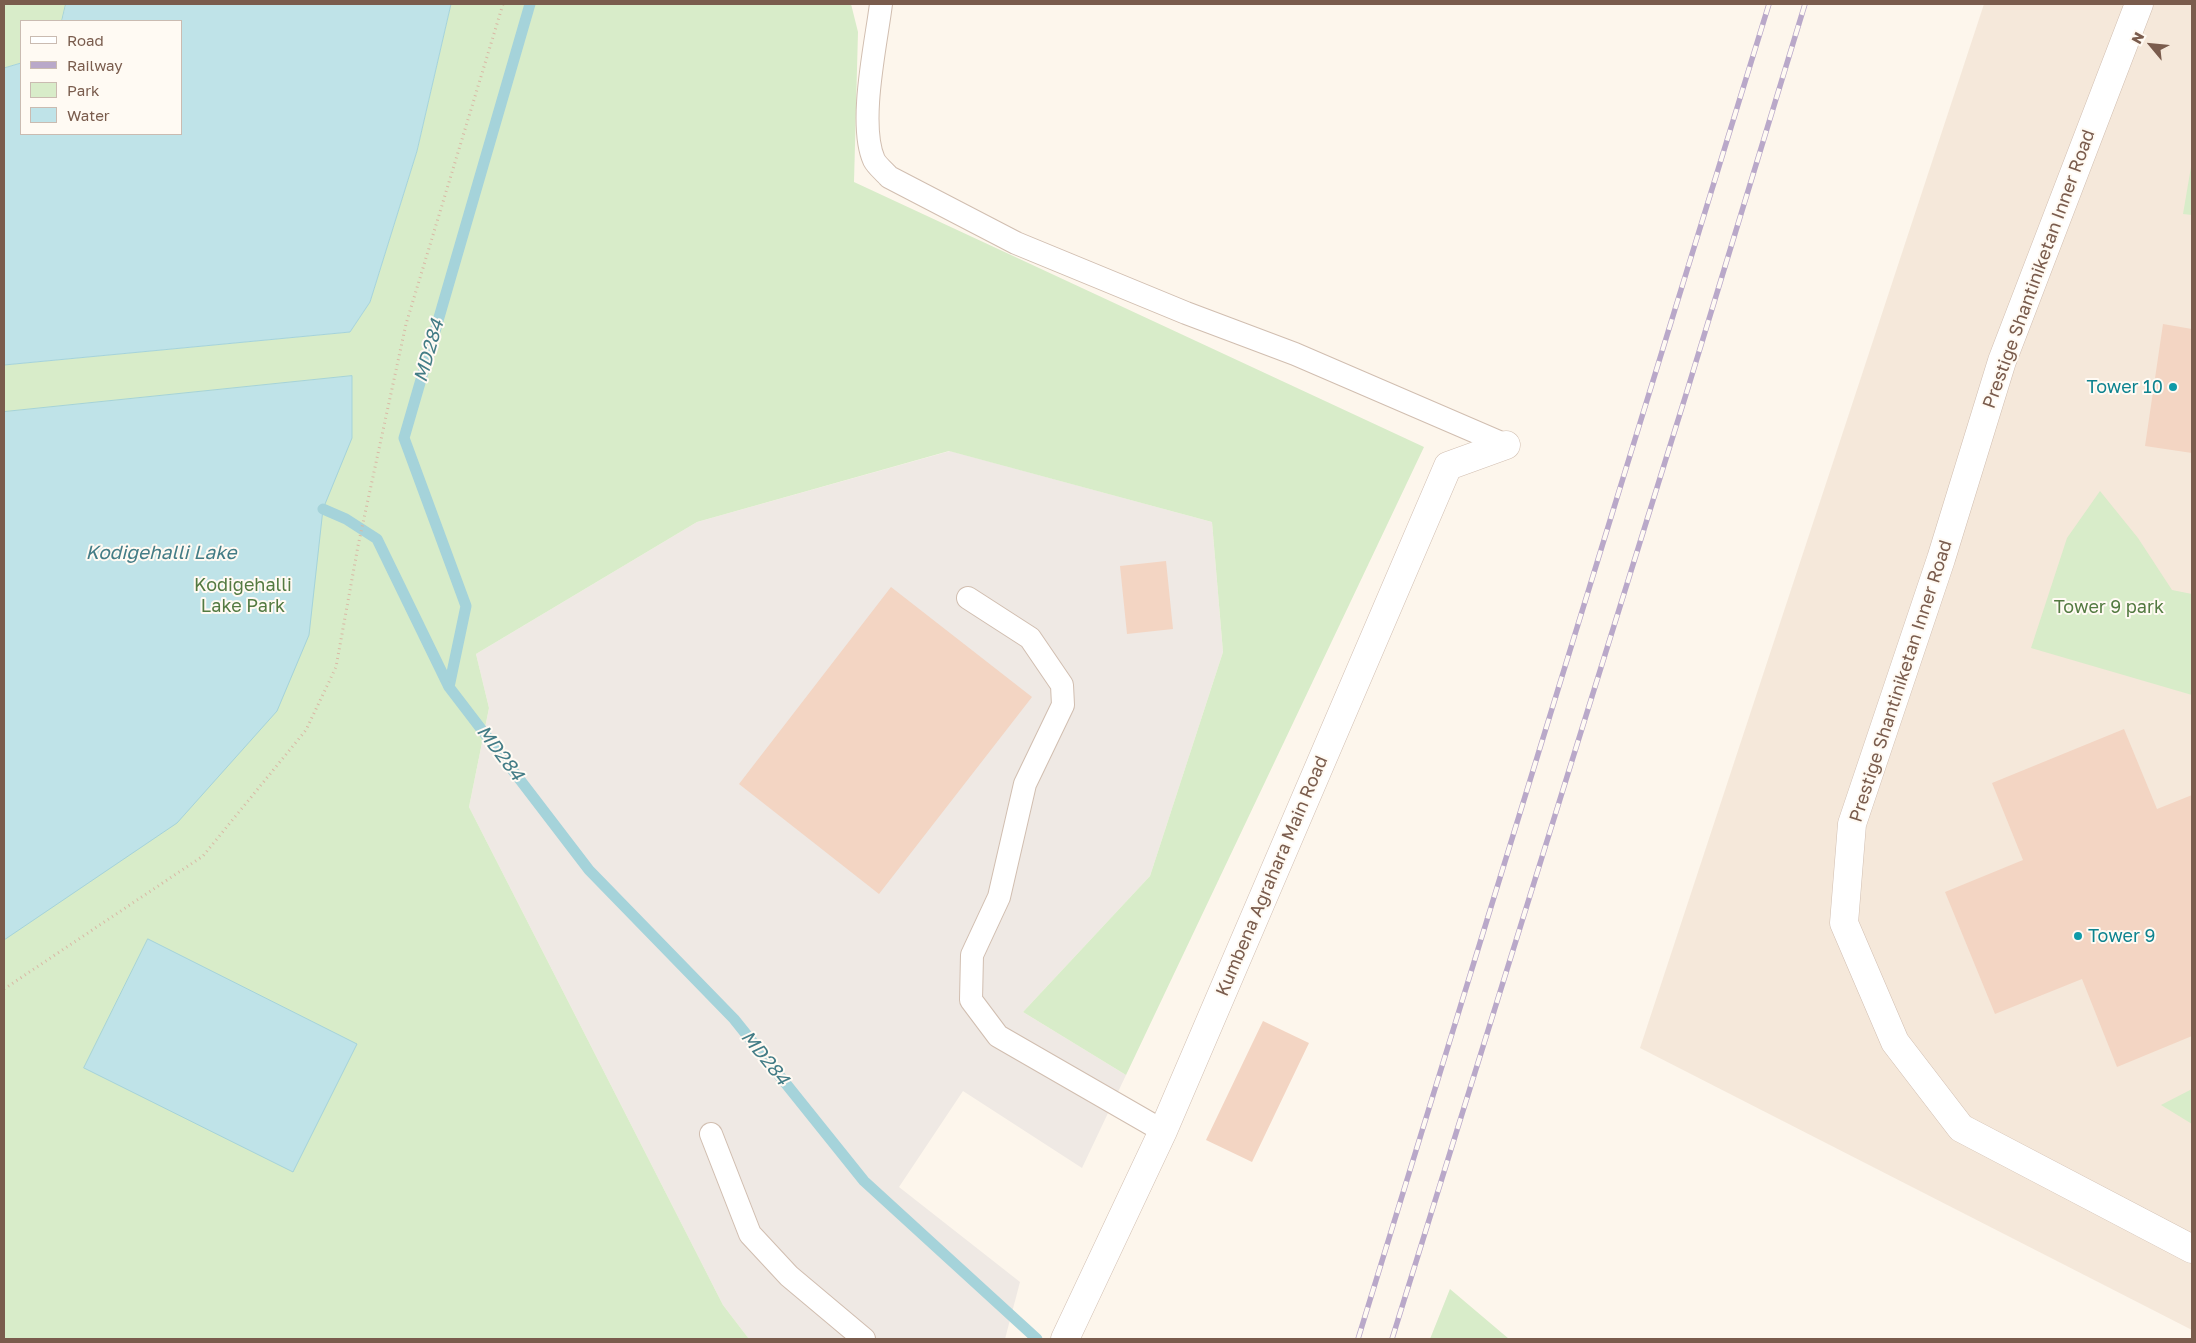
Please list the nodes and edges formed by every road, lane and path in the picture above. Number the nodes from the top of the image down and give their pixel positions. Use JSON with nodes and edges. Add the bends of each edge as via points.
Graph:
{"nodes":[{"id":1,"x":502,"y":4,"type":"edge"},
{"id":2,"x":881,"y":4,"type":"edge"},
{"id":3,"x":2139,"y":4,"type":"edge"},
{"id":4,"x":1506,"y":445,"type":"joint"},
{"id":5,"x":968,"y":598,"type":"dead end"},
{"id":6,"x":4,"y":990,"type":"edge"},
{"id":7,"x":1164,"y":1130,"type":"junction"},
{"id":8,"x":711,"y":1134,"type":"dead end"},
{"id":9,"x":2192,"y":1249,"type":"edge"},
{"id":10,"x":864,"y":1339,"type":"edge"},
{"id":11,"x":1065,"y":1339,"type":"edge"}],
"edges":[{"from":1,"to":6,"type":"path","via":[[406,324],[358,546],[336,667],[306,730],[203,856]]},
{"from":2,"to":4,"type":"lane","via":[[867,112],[869,141],[875,162],[889,177],[1016,243],[1186,314],[1295,354]]},
{"from":3,"to":9,"type":"street","name":"Prestige Shantiniketan Inner Road","via":[[2002,361],[1941,559],[1852,824],[1844,923],[1895,1042],[1961,1128]]},
{"from":4,"to":7,"type":"street","name":"Kumbena Agrahara Main Road","via":[[1448,466]]},
{"from":5,"to":7,"type":"lane","via":[[1030,638],[1062,685],[1062,705],[1026,784],[999,897],[972,955],[971,1000],[998,1036]]},
{"from":7,"to":11,"type":"street","name":"Kumbena Agrahara Main Road"},
{"from":8,"to":10,"type":"lane","via":[[750,1234],[789,1276]]}]}
